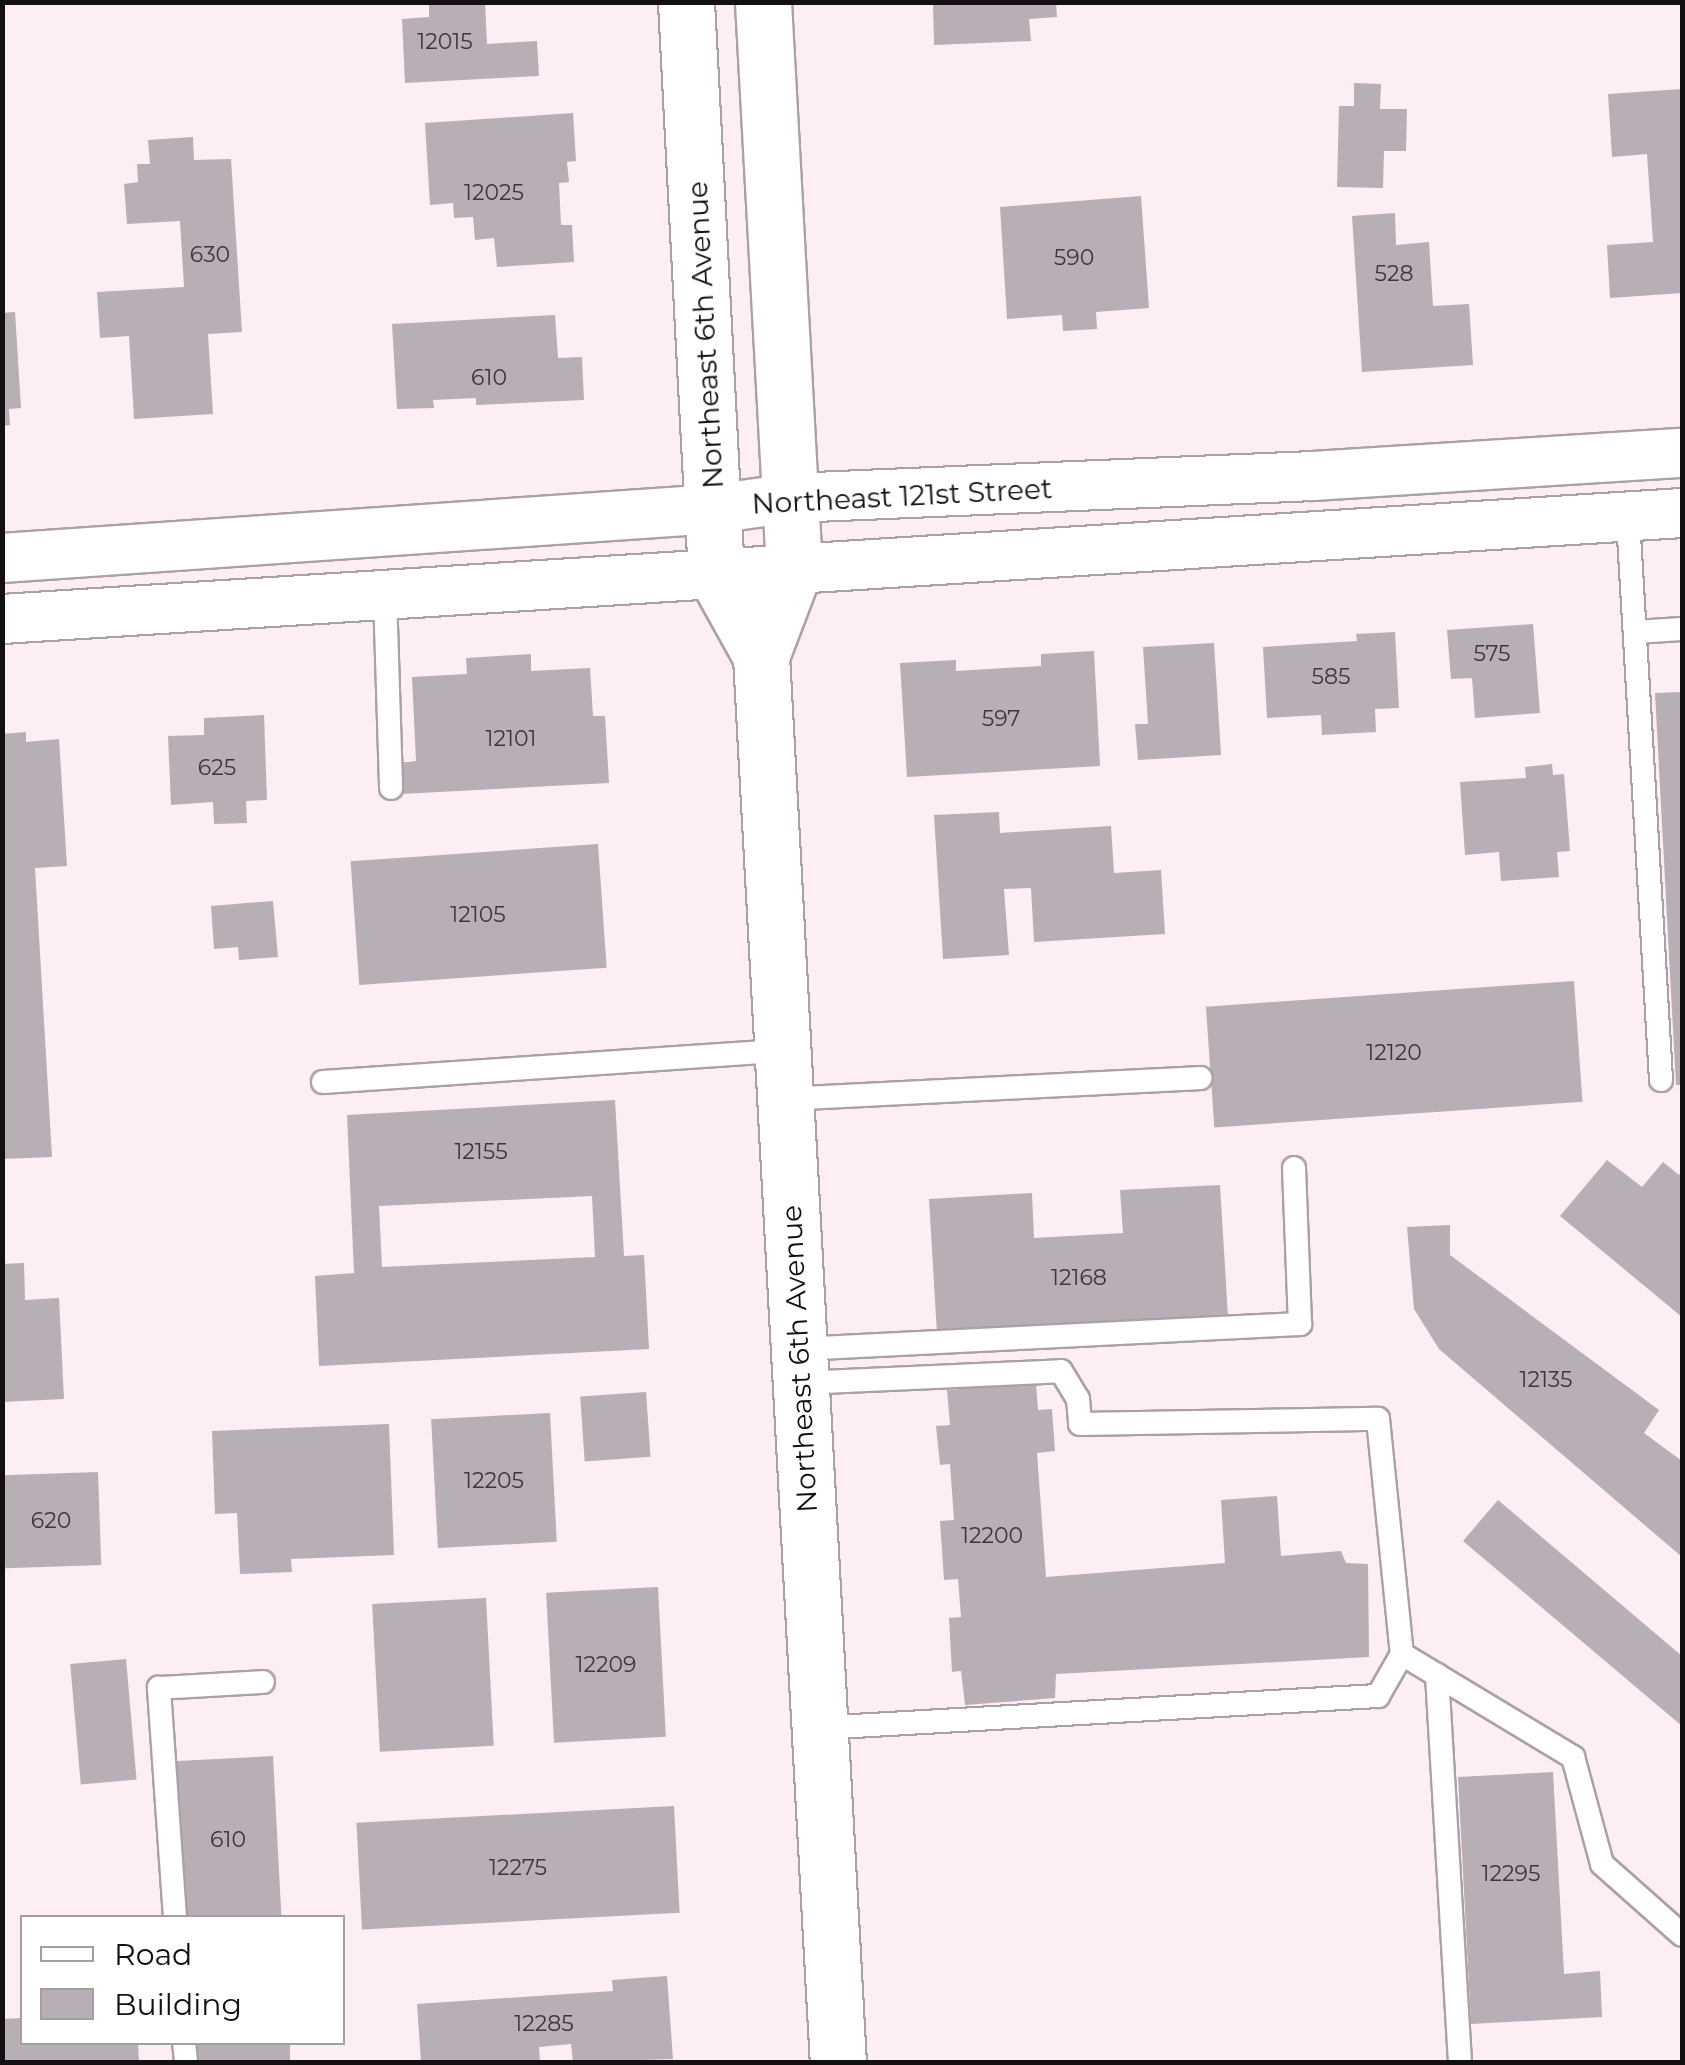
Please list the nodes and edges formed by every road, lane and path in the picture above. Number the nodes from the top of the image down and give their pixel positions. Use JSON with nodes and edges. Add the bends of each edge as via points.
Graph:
{"nodes":[{"id":1,"x":686,"y":2,"type":"edge"},
{"id":2,"x":763,"y":2,"type":"edge"},
{"id":3,"x":1682,"y":453,"type":"edge"},
{"id":4,"x":791,"y":498,"type":"junction"},
{"id":5,"x":714,"y":509,"type":"junction"},
{"id":6,"x":1682,"y":513,"type":"edge"},
{"id":7,"x":1628,"y":519,"type":"junction"},
{"id":8,"x":2,"y":558,"type":"edge"},
{"id":9,"x":794,"y":569,"type":"junction"},
{"id":10,"x":716,"y":575,"type":"junction"},
{"id":11,"x":385,"y":594,"type":"junction"},
{"id":12,"x":2,"y":620,"type":"edge"},
{"id":13,"x":1682,"y":629,"type":"edge"},
{"id":14,"x":1635,"y":632,"type":"junction"},
{"id":15,"x":761,"y":656,"type":"junction"},
{"id":16,"x":392,"y":788,"type":"dead end"},
{"id":17,"x":784,"y":1075,"type":"junction"},
{"id":18,"x":1200,"y":1078,"type":"dead end"},
{"id":19,"x":1661,"y":1080,"type":"dead end"},
{"id":20,"x":323,"y":1082,"type":"dead end"},
{"id":21,"x":1294,"y":1168,"type":"dead end"},
{"id":22,"x":800,"y":1366,"type":"junction"},
{"id":23,"x":1402,"y":1654,"type":"junction"},
{"id":24,"x":1437,"y":1675,"type":"junction"},
{"id":25,"x":263,"y":1682,"type":"dead end"},
{"id":26,"x":819,"y":1728,"type":"junction"},
{"id":27,"x":175,"y":1915,"type":"edge"},
{"id":28,"x":1682,"y":1935,"type":"edge"},
{"id":29,"x":838,"y":2062,"type":"edge"},
{"id":30,"x":1460,"y":2062,"type":"edge"}],
"edges":[{"from":1,"to":5,"type":"main road","name":"Northeast 6th Avenue"},
{"from":2,"to":4,"type":"main road","name":"Northeast 6th Avenue"},
{"from":3,"to":4,"type":"street","name":"Northeast 121st Street"},
{"from":4,"to":5,"type":"street","name":"Northeast 121st Street"},
{"from":4,"to":9,"type":"main road","name":"Northeast 6th Avenue"},
{"from":5,"to":8,"type":"street","name":"Northeast 121st Street"},
{"from":5,"to":10,"type":"main road","name":"Northeast 6th Avenue"},
{"from":6,"to":7,"type":"street"},
{"from":7,"to":9,"type":"street"},
{"from":7,"to":14,"type":"lane"},
{"from":9,"to":10,"type":"street"},
{"from":9,"to":15,"type":"main road","name":"Northeast 6th Avenue"},
{"from":10,"to":11,"type":"street"},
{"from":10,"to":15,"type":"main road","name":"Northeast 6th Avenue"},
{"from":11,"to":12,"type":"street"},
{"from":11,"to":16,"type":"lane"},
{"from":13,"to":14,"type":"lane"},
{"from":14,"to":19,"type":"lane"},
{"from":15,"to":17,"type":"main road","name":"Northeast 6th Avenue"},
{"from":17,"to":18,"type":"lane"},
{"from":17,"to":20,"type":"lane"},
{"from":17,"to":22,"type":"main road","name":"Northeast 6th Avenue"},
{"from":21,"to":22,"type":"lane","via":[[1300,1324]]},
{"from":22,"to":23,"type":"lane","via":[[1061,1372],[1078,1400],[1080,1424],[1378,1419]]},
{"from":22,"to":26,"type":"main road","name":"Northeast 6th Avenue"},
{"from":23,"to":24,"type":"lane"},
{"from":23,"to":26,"type":"lane","via":[[1378,1696]]},
{"from":24,"to":28,"type":"lane","via":[[1573,1757],[1602,1864]]},
{"from":24,"to":30,"type":"lane"},
{"from":25,"to":27,"type":"lane","via":[[159,1688]]},
{"from":26,"to":29,"type":"main road","name":"Northeast 6th Avenue"}]}
